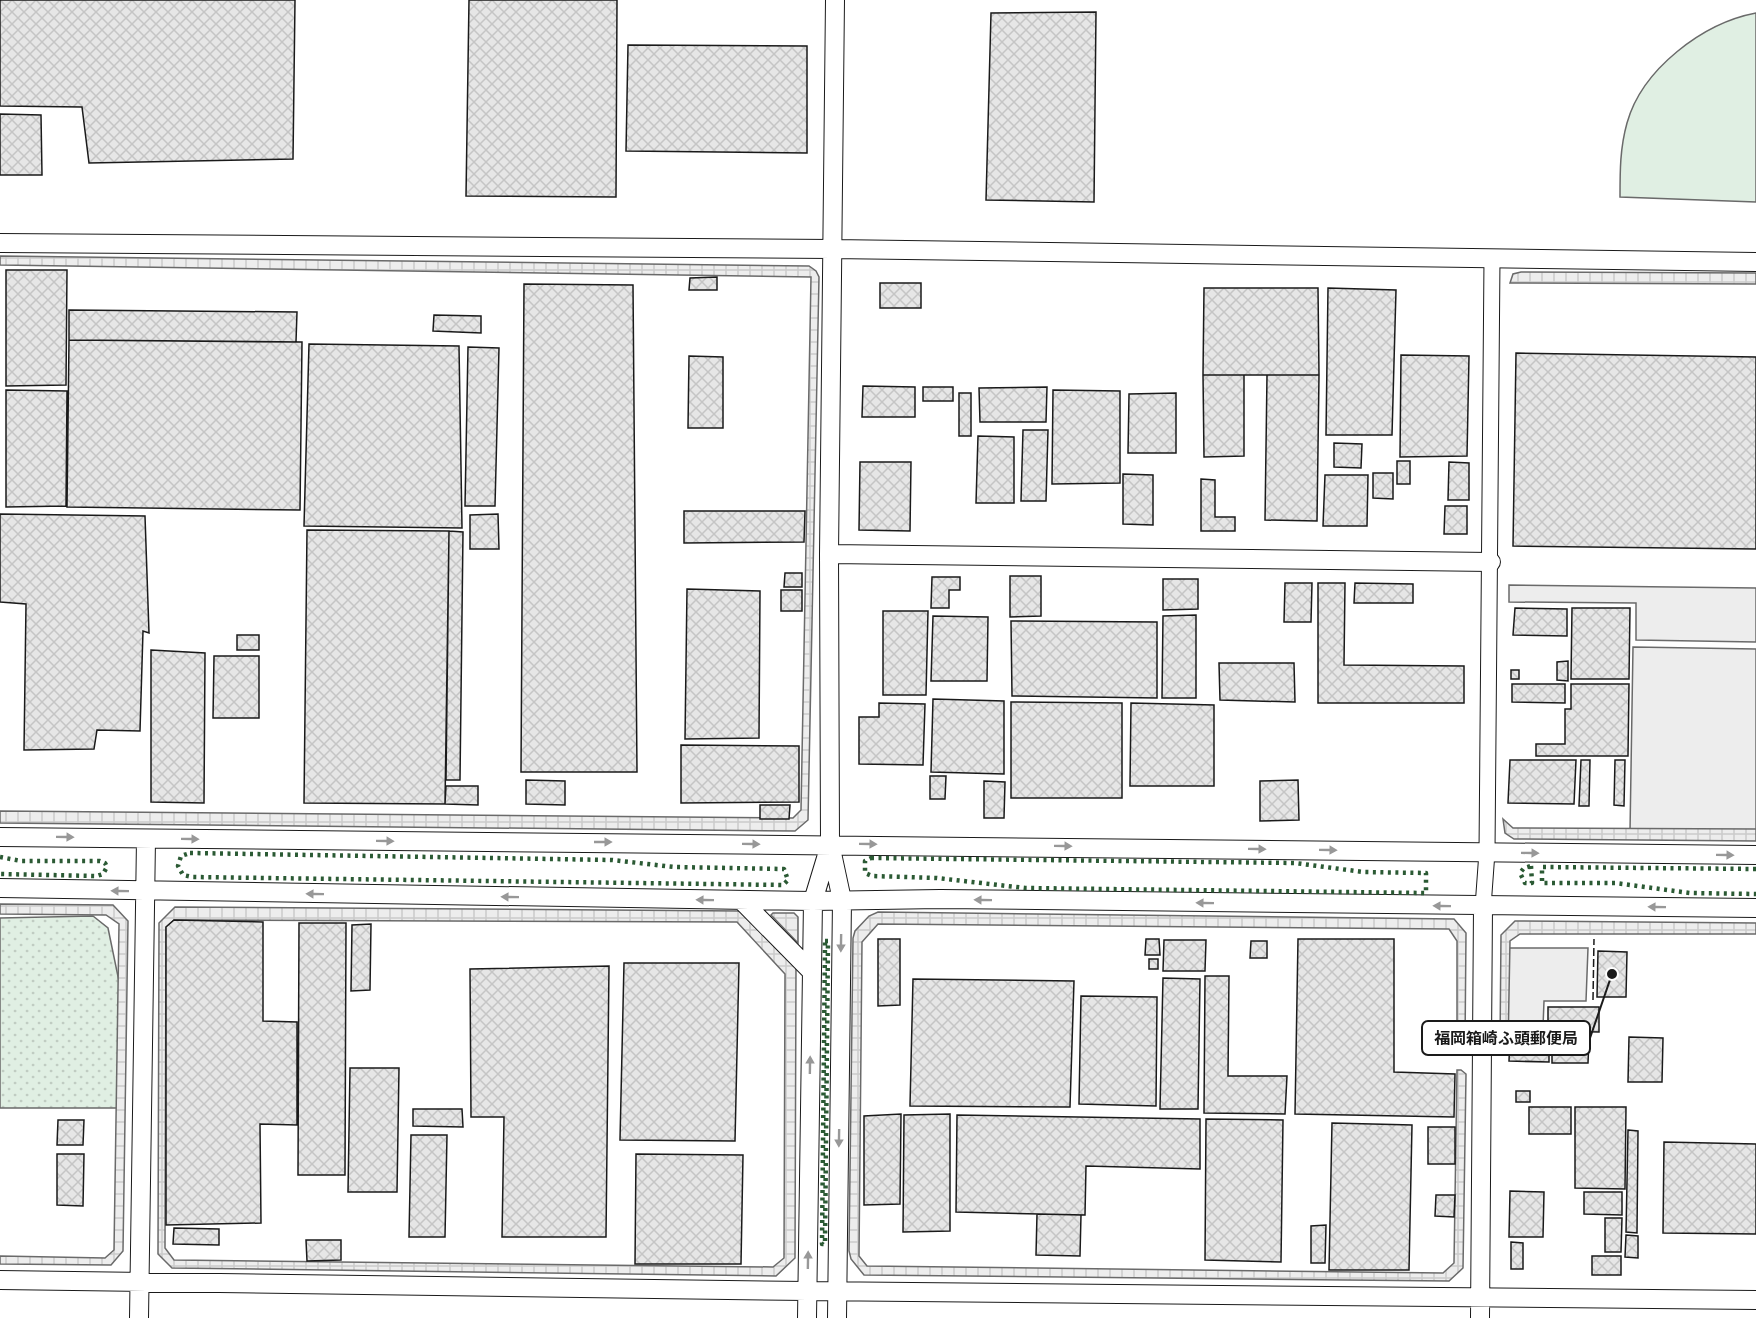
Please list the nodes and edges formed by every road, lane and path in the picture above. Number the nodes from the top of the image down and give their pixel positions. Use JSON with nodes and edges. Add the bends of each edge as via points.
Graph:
{"nodes":[{"id":1,"x":834,"y":0,"type":"edge"},
{"id":2,"x":0,"y":243,"type":"edge"},
{"id":3,"x":832,"y":249,"type":"junction"},
{"id":4,"x":1491,"y":259,"type":"junction"},
{"id":5,"x":1756,"y":262,"type":"edge"},
{"id":6,"x":830,"y":555,"type":"junction"},
{"id":7,"x":1491,"y":562,"type":"junction"},
{"id":8,"x":0,"y":837,"type":"edge"},
{"id":9,"x":146,"y":839,"type":"junction"},
{"id":10,"x":830,"y":844,"type":"junction"},
{"id":11,"x":1487,"y":852,"type":"junction"},
{"id":12,"x":1756,"y":855,"type":"edge"},
{"id":13,"x":0,"y":888,"type":"edge"},
{"id":14,"x":145,"y":891,"type":"junction"},
{"id":15,"x":741,"y":900,"type":"junction"},
{"id":16,"x":842,"y":900,"type":"junction"},
{"id":17,"x":813,"y":901,"type":"junction"},
{"id":18,"x":1483,"y":906,"type":"junction"},
{"id":19,"x":1756,"y":908,"type":"edge"},
{"id":20,"x":812,"y":972,"type":"junction"},
{"id":21,"x":0,"y":1280,"type":"edge"},
{"id":22,"x":139,"y":1281,"type":"junction"},
{"id":23,"x":807,"y":1291,"type":"junction"},
{"id":24,"x":837,"y":1291,"type":"junction"},
{"id":25,"x":1480,"y":1296,"type":"junction"},
{"id":26,"x":1756,"y":1300,"type":"edge"},
{"id":27,"x":139,"y":1318,"type":"edge"},
{"id":28,"x":807,"y":1318,"type":"edge"},
{"id":29,"x":837,"y":1318,"type":"edge"},
{"id":30,"x":1480,"y":1318,"type":"edge"}],
"edges":[{"from":1,"to":3,"type":"street"},
{"from":2,"to":3,"type":"street"},
{"from":3,"to":4,"type":"street"},
{"from":3,"to":6,"type":"street"},
{"from":4,"to":5,"type":"street"},
{"from":4,"to":7,"type":"street"},
{"from":6,"to":7,"type":"street"},
{"from":6,"to":10,"type":"street"},
{"from":7,"to":11,"type":"street"},
{"from":8,"to":9,"type":"street","one_way":true},
{"from":9,"to":10,"type":"street","one_way":true},
{"from":9,"to":14,"type":"street"},
{"from":10,"to":11,"type":"street","one_way":true},
{"from":10,"to":16,"type":"street"},
{"from":10,"to":17,"type":"street"},
{"from":11,"to":12,"type":"street","one_way":true},
{"from":11,"to":18,"type":"street"},
{"from":14,"to":13,"type":"street","one_way":true},
{"from":15,"to":14,"type":"street","one_way":true},
{"from":14,"to":22,"type":"street"},
{"from":15,"to":17,"type":"street"},
{"from":15,"to":20,"type":"street"},
{"from":16,"to":17,"type":"street"},
{"from":18,"to":16,"type":"street","one_way":true},
{"from":16,"to":24,"type":"street","one_way":true},
{"from":17,"to":20,"type":"street"},
{"from":19,"to":18,"type":"street","one_way":true},
{"from":18,"to":25,"type":"street"},
{"from":23,"to":20,"type":"street","one_way":true},
{"from":21,"to":22,"type":"street"},
{"from":22,"to":23,"type":"street"},
{"from":22,"to":27,"type":"street"},
{"from":23,"to":24,"type":"street"},
{"from":23,"to":28,"type":"street"},
{"from":24,"to":25,"type":"street"},
{"from":24,"to":29,"type":"street"},
{"from":25,"to":26,"type":"street"},
{"from":25,"to":30,"type":"street"}]}
